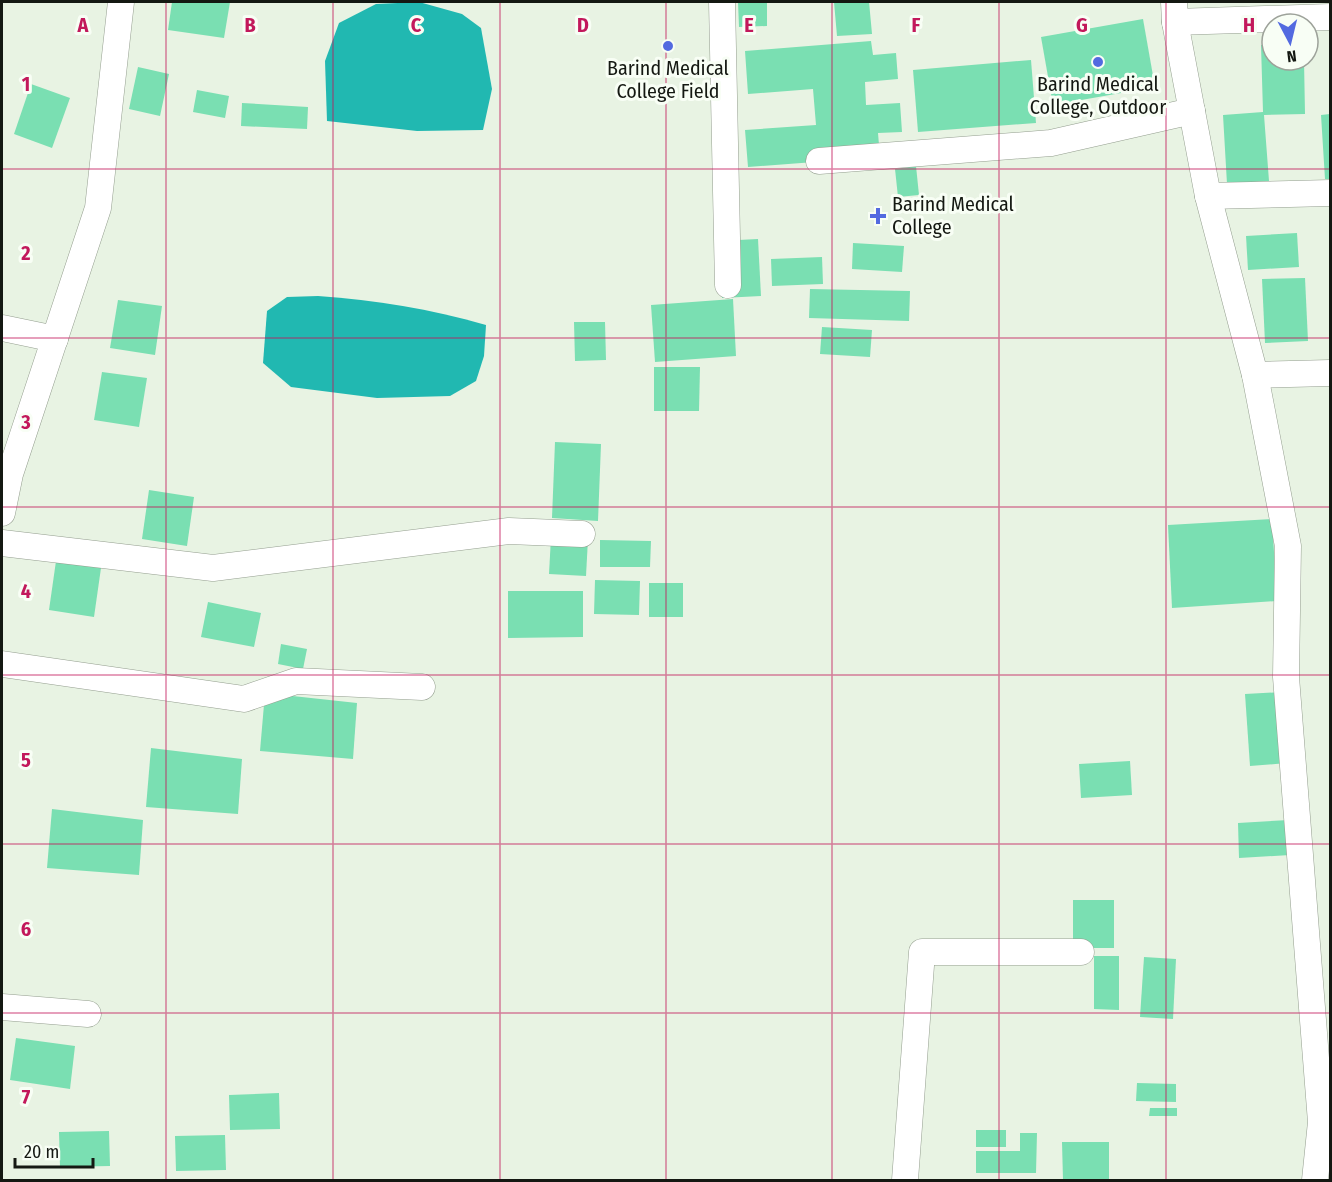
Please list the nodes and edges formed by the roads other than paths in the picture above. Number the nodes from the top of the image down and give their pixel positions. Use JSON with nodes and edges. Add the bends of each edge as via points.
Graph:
{"nodes":[{"id":1,"x":121,"y":2,"type":"edge"},
{"id":2,"x":722,"y":2,"type":"edge"},
{"id":3,"x":1174,"y":12,"type":"edge"},
{"id":4,"x":1330,"y":17,"type":"edge"},
{"id":5,"x":1192,"y":111,"type":"junction"},
{"id":6,"x":819,"y":161,"type":"dead end"},
{"id":7,"x":1330,"y":193,"type":"edge"},
{"id":8,"x":1208,"y":196,"type":"junction"},
{"id":9,"x":728,"y":285,"type":"dead end"},
{"id":10,"x":2,"y":328,"type":"edge"},
{"id":11,"x":55,"y":339,"type":"junction"},
{"id":12,"x":1330,"y":373,"type":"edge"},
{"id":13,"x":1255,"y":375,"type":"junction"},
{"id":14,"x":9,"y":456,"type":"edge"},
{"id":15,"x":2,"y":513,"type":"edge"},
{"id":16,"x":582,"y":534,"type":"dead end"},
{"id":17,"x":2,"y":543,"type":"edge"},
{"id":18,"x":2,"y":664,"type":"edge"},
{"id":19,"x":422,"y":687,"type":"dead end"},
{"id":20,"x":1081,"y":952,"type":"dead end"},
{"id":21,"x":2,"y":1007,"type":"edge"},
{"id":22,"x":88,"y":1014,"type":"dead end"},
{"id":23,"x":905,"y":1180,"type":"edge"},
{"id":24,"x":1315,"y":1180,"type":"edge"}],
"edges":[{"from":1,"to":11,"type":"street","via":[[98,208]]},
{"from":2,"to":9,"type":"street"},
{"from":3,"to":4,"type":"street"},
{"from":3,"to":5,"type":"street"},
{"from":5,"to":6,"type":"street","via":[[1051,143]]},
{"from":5,"to":8,"type":"street"},
{"from":7,"to":8,"type":"street"},
{"from":8,"to":13,"type":"street"},
{"from":10,"to":11,"type":"street"},
{"from":11,"to":14,"type":"street"},
{"from":12,"to":13,"type":"street"},
{"from":13,"to":24,"type":"street","via":[[1288,546],[1286,677],[1321,1122]]},
{"from":14,"to":15,"type":"street"},
{"from":16,"to":17,"type":"street","via":[[509,531],[213,568]]},
{"from":18,"to":19,"type":"street","via":[[244,699],[296,681]]},
{"from":20,"to":23,"type":"street","via":[[922,952]]},
{"from":21,"to":22,"type":"street"}]}
